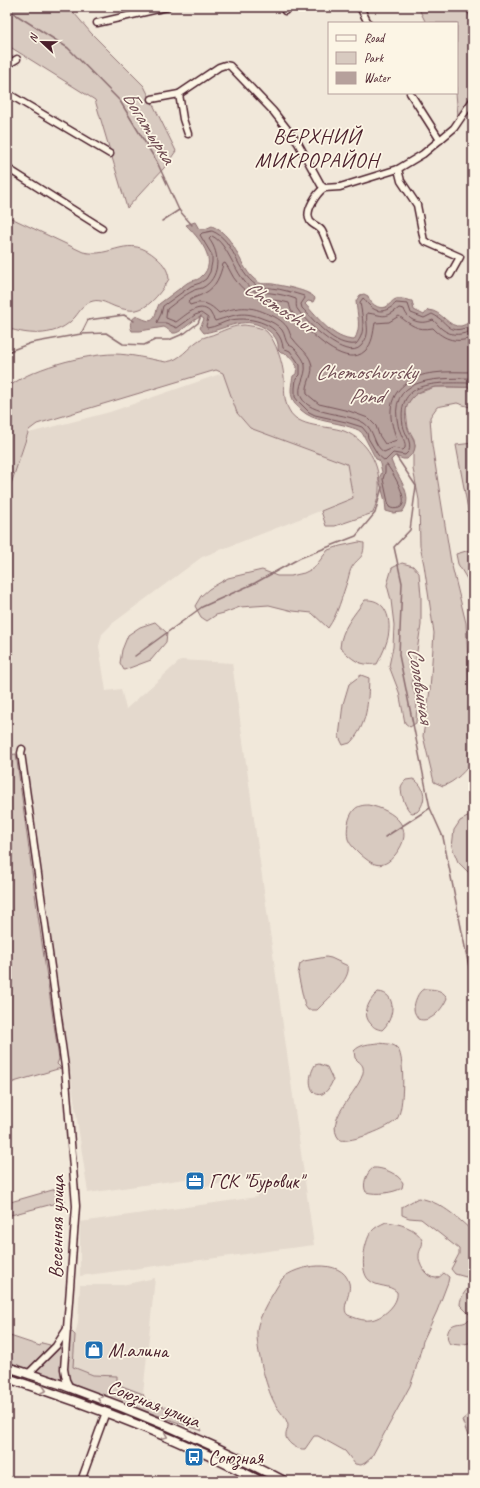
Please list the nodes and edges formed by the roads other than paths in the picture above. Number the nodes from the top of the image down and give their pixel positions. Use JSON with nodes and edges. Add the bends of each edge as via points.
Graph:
{"nodes":[{"id":1,"x":167,"y":7,"type":"edge"},
{"id":2,"x":360,"y":7,"type":"edge"},
{"id":3,"x":140,"y":10,"type":"edge"},
{"id":4,"x":368,"y":22,"type":"edge"},
{"id":5,"x":98,"y":23,"type":"dead end"},
{"id":6,"x":16,"y":59,"type":"dead end"},
{"id":7,"x":7,"y":65,"type":"edge"},
{"id":8,"x":7,"y":93,"type":"edge"},
{"id":9,"x":179,"y":94,"type":"junction"},
{"id":10,"x":411,"y":94,"type":"edge"},
{"id":11,"x":152,"y":99,"type":"dead end"},
{"id":12,"x":473,"y":100,"type":"edge"},
{"id":13,"x":188,"y":134,"type":"dead end"},
{"id":14,"x":440,"y":140,"type":"junction"},
{"id":15,"x":110,"y":154,"type":"dead end"},
{"id":16,"x":7,"y":168,"type":"edge"},
{"id":17,"x":398,"y":169,"type":"junction"},
{"id":18,"x":324,"y":188,"type":"junction"},
{"id":19,"x":102,"y":228,"type":"dead end"},
{"id":20,"x":333,"y":258,"type":"dead end"},
{"id":21,"x":450,"y":275,"type":"dead end"},
{"id":22,"x":22,"y":748,"type":"dead end"},
{"id":23,"x":67,"y":1328,"type":"junction"},
{"id":24,"x":7,"y":1368,"type":"edge"},
{"id":25,"x":28,"y":1374,"type":"junction"},
{"id":26,"x":7,"y":1378,"type":"edge"},
{"id":27,"x":70,"y":1388,"type":"junction"},
{"id":28,"x":67,"y":1398,"type":"junction"},
{"id":29,"x":106,"y":1412,"type":"junction"},
{"id":30,"x":153,"y":1419,"type":"junction"},
{"id":31,"x":149,"y":1429,"type":"junction"},
{"id":32,"x":81,"y":1481,"type":"edge"},
{"id":33,"x":260,"y":1481,"type":"edge"},
{"id":34,"x":284,"y":1481,"type":"edge"}],
"edges":[{"from":1,"to":3,"type":"street"},
{"from":2,"to":4,"type":"street"},
{"from":3,"to":5,"type":"street"},
{"from":6,"to":7,"type":"street"},
{"from":8,"to":15,"type":"street"},
{"from":9,"to":11,"type":"street"},
{"from":9,"to":13,"type":"street","via":[[182,119]]},
{"from":9,"to":18,"type":"street","via":[[219,67],[230,66],[273,111],[298,143],[317,180]]},
{"from":10,"to":14,"type":"street"},
{"from":12,"to":14,"type":"street","via":[[454,128]]},
{"from":14,"to":17,"type":"street"},
{"from":16,"to":19,"type":"street"},
{"from":17,"to":18,"type":"street","via":[[340,188]]},
{"from":17,"to":21,"type":"street","via":[[401,181],[416,205],[424,241],[460,257]]},
{"from":18,"to":20,"type":"street","via":[[317,193],[311,204],[309,218],[322,232]]},
{"from":22,"to":23,"type":"street","name":"Весенняя улица","via":[[20,753],[65,1067],[76,1206]]},
{"from":23,"to":25,"type":"street","via":[[56,1346]]},
{"from":23,"to":27,"type":"street","name":"Весенняя улица","via":[[65,1375]]},
{"from":24,"to":25,"type":"main road","name":"Союзная улица"},
{"from":25,"to":27,"type":"main road","name":"Союзная улица"},
{"from":26,"to":28,"type":"main road","name":"Союзная улица","one_way":true},
{"from":27,"to":28,"type":"main road"},
{"from":30,"to":27,"type":"main road","name":"Союзная улица","one_way":true},
{"from":28,"to":29,"type":"main road","name":"Союзная улица"},
{"from":29,"to":31,"type":"main road","name":"Союзная улица"},
{"from":29,"to":32,"type":"street"},
{"from":30,"to":31,"type":"main road"},
{"from":30,"to":34,"type":"main road","name":"Союзная улица"},
{"from":31,"to":33,"type":"main road","name":"Союзная улица","one_way":true}]}
